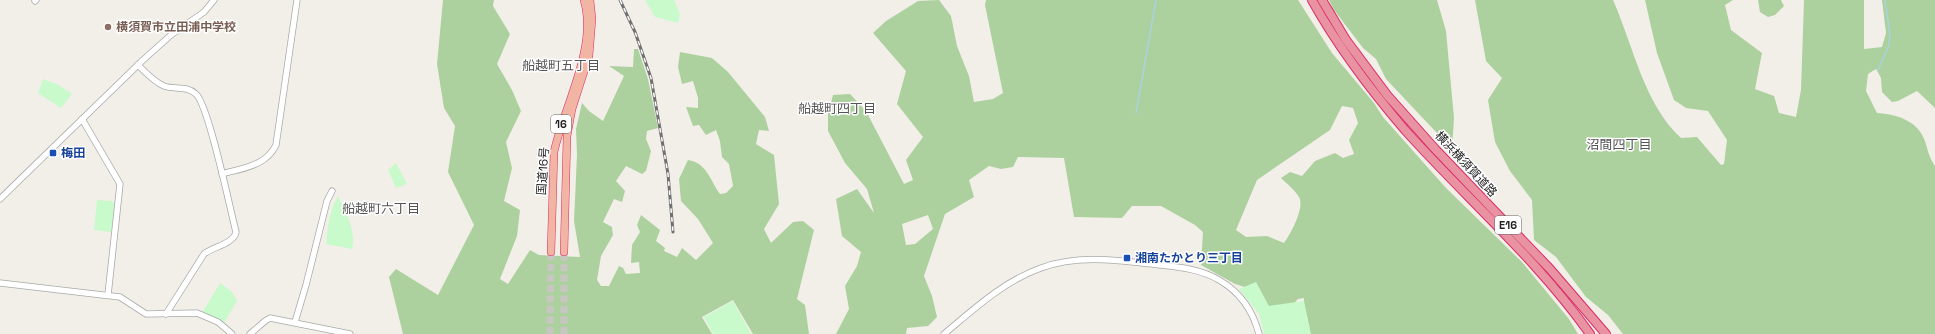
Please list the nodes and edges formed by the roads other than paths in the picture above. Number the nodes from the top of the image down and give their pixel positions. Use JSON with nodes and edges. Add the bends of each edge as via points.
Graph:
{"nodes":[{"id":1,"x":214,"y":0,"type":"edge"},
{"id":2,"x":296,"y":0,"type":"edge"},
{"id":3,"x":584,"y":0,"type":"edge"},
{"id":4,"x":590,"y":0,"type":"edge"},
{"id":5,"x":1312,"y":0,"type":"edge"},
{"id":6,"x":1322,"y":0,"type":"edge"},
{"id":7,"x":138,"y":65,"type":"junction"},
{"id":8,"x":82,"y":119,"type":"junction"},
{"id":9,"x":222,"y":174,"type":"junction"},
{"id":10,"x":332,"y":191,"type":"dead end"},
{"id":11,"x":0,"y":199,"type":"edge"},
{"id":12,"x":566,"y":201,"type":"junction"},
{"id":13,"x":552,"y":203,"type":"junction"},
{"id":14,"x":565,"y":216,"type":"junction"},
{"id":15,"x":552,"y":217,"type":"junction"},
{"id":16,"x":551,"y":252,"type":"tunnel mouth"},
{"id":17,"x":564,"y":252,"type":"tunnel mouth"},
{"id":18,"x":0,"y":283,"type":"edge"},
{"id":19,"x":108,"y":295,"type":"junction"},
{"id":20,"x":166,"y":314,"type":"junction"},
{"id":21,"x":295,"y":322,"type":"junction"},
{"id":22,"x":232,"y":334,"type":"edge"},
{"id":23,"x":250,"y":334,"type":"edge"},
{"id":24,"x":350,"y":334,"type":"edge"},
{"id":25,"x":944,"y":334,"type":"edge"},
{"id":26,"x":1259,"y":334,"type":"edge"},
{"id":27,"x":1590,"y":334,"type":"edge"},
{"id":28,"x":1606,"y":334,"type":"edge"}],
"edges":[{"from":1,"to":7,"type":"street","via":[[204,12],[171,35]]},
{"from":2,"to":9,"type":"street","via":[[276,145],[269,157],[261,163]]},
{"from":3,"to":13,"type":"highway","name":"国道16号","number":"16","via":[[586,44],[554,152]]},
{"from":4,"to":12,"type":"highway","name":"国道16号","number":"16","via":[[592,36],[589,56],[569,124]]},
{"from":5,"to":27,"type":"highway","name":"横浜横須賀道路","number":"E16","via":[[1358,73],[1406,130],[1515,245],[1571,308]]},
{"from":6,"to":28,"type":"highway","name":"横浜横須賀道路","number":"E16","via":[[1365,68],[1436,150],[1550,269]]},
{"from":7,"to":8,"type":"street"},
{"from":7,"to":9,"type":"street","via":[[163,86],[191,90],[199,98]]},
{"from":8,"to":11,"type":"street"},
{"from":8,"to":19,"type":"street","via":[[120,184]]},
{"from":9,"to":20,"type":"street","via":[[236,236],[204,254]]},
{"from":10,"to":21,"type":"street","via":[[327,201]]},
{"from":12,"to":13,"type":"highway","via":[[560,206]]},
{"from":12,"to":14,"type":"highway","name":"国道16号","number":"16"},
{"from":13,"to":15,"type":"highway","name":"国道16号","number":"16"},
{"from":14,"to":15,"type":"highway","via":[[557,212]]},
{"from":14,"to":17,"type":"highway","name":"国道16号","number":"16"},
{"from":15,"to":16,"type":"highway","name":"国道16号","number":"16"},
{"from":18,"to":19,"type":"street"},
{"from":19,"to":20,"type":"street","via":[[120,297],[146,314]]},
{"from":20,"to":22,"type":"street","via":[[197,314],[218,322]]},
{"from":21,"to":23,"type":"street","via":[[270,318]]},
{"from":21,"to":24,"type":"street"},
{"from":25,"to":26,"type":"street","via":[[1014,280],[1054,264],[1094,259],[1186,268],[1204,273],[1219,280],[1244,301],[1256,322]]}]}
